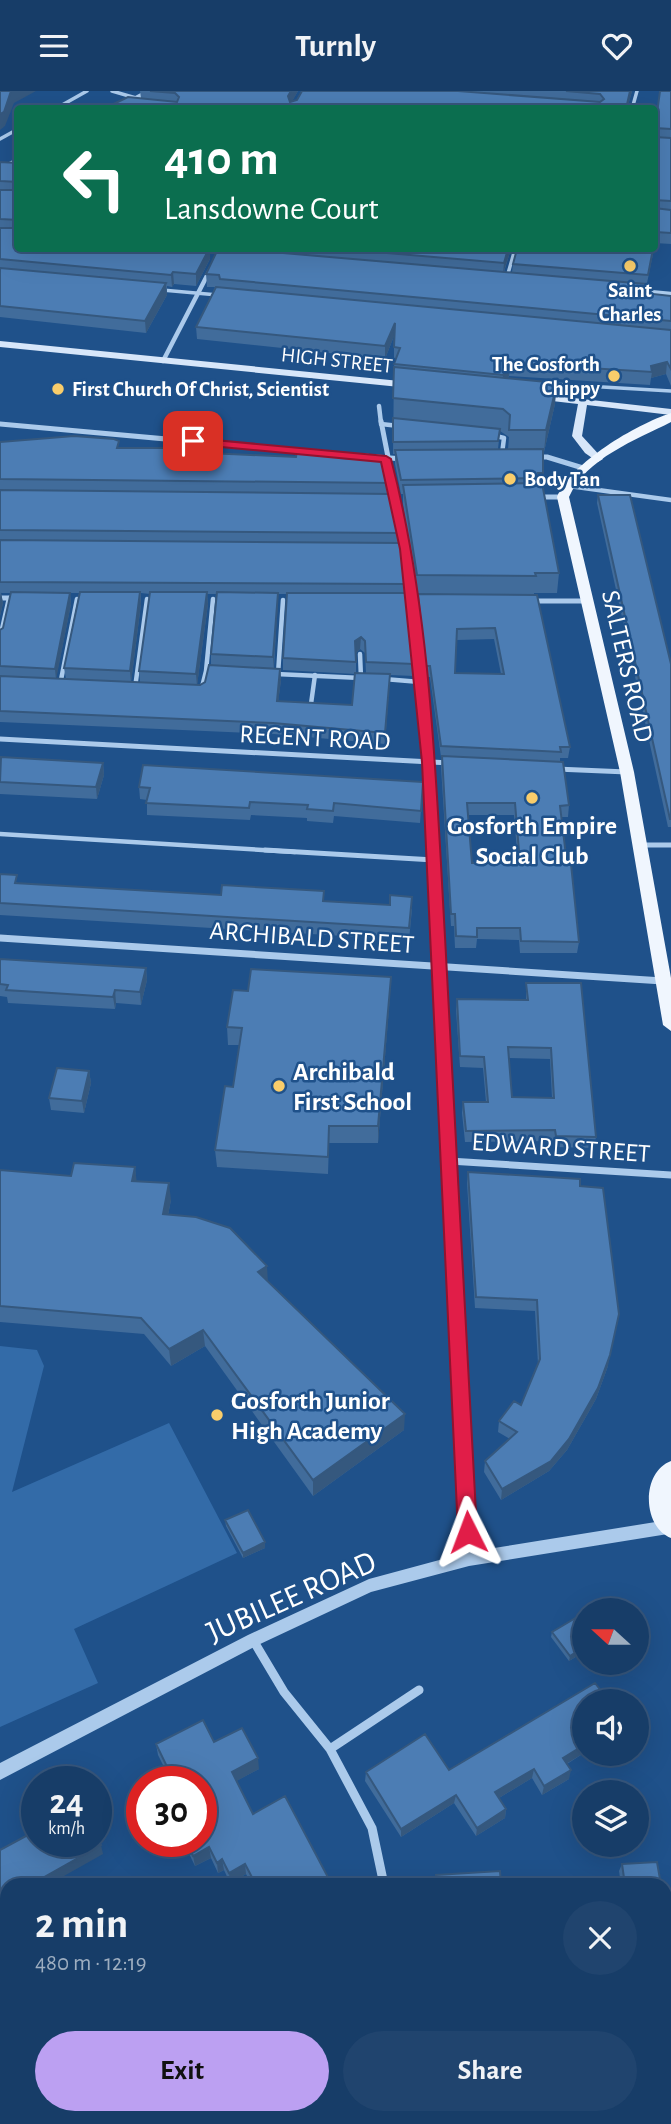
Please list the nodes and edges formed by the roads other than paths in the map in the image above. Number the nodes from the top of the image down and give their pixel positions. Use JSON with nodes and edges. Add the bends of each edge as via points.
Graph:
{"nodes":[{"id":1,"x":87,"y":91,"type":"edge"},
{"id":2,"x":112,"y":91,"type":"edge"},
{"id":3,"x":149,"y":91,"type":"edge"},
{"id":4,"x":136,"y":98,"type":"junction"},
{"id":5,"x":62,"y":105,"type":"edge"},
{"id":6,"x":123,"y":105,"type":"edge"},
{"id":7,"x":513,"y":252,"type":"edge"},
{"id":8,"x":215,"y":260,"type":"edge"},
{"id":9,"x":506,"y":280,"type":"joint"},
{"id":10,"x":520,"y":281,"type":"edge"},
{"id":11,"x":158,"y":289,"type":"edge"},
{"id":12,"x":630,"y":291,"type":"edge"},
{"id":13,"x":197,"y":293,"type":"junction"},
{"id":14,"x":671,"y":294,"type":"edge"},
{"id":15,"x":225,"y":296,"type":"edge"},
{"id":16,"x":0,"y":344,"type":"edge"},
{"id":17,"x":163,"y":361,"type":"junction"},
{"id":18,"x":552,"y":376,"type":"edge"},
{"id":19,"x":416,"y":385,"type":"edge"},
{"id":20,"x":576,"y":386,"type":"junction"},
{"id":21,"x":671,"y":391,"type":"edge"},
{"id":22,"x":531,"y":396,"type":"edge"},
{"id":23,"x":570,"y":400,"type":"junction"},
{"id":24,"x":583,"y":401,"type":"junction"},
{"id":25,"x":379,"y":405,"type":"dead end"},
{"id":26,"x":671,"y":415,"type":"edge"},
{"id":27,"x":0,"y":424,"type":"edge"},
{"id":28,"x":381,"y":424,"type":"junction"},
{"id":29,"x":408,"y":426,"type":"edge"},
{"id":30,"x":488,"y":435,"type":"edge"},
{"id":31,"x":317,"y":453,"type":"edge"},
{"id":32,"x":331,"y":454,"type":"edge"},
{"id":33,"x":489,"y":457,"type":"edge"},
{"id":34,"x":502,"y":457,"type":"junction"},
{"id":35,"x":513,"y":457,"type":"edge"},
{"id":36,"x":524,"y":457,"type":"edge"},
{"id":37,"x":386,"y":459,"type":"junction"},
{"id":38,"x":412,"y":459,"type":"edge"},
{"id":39,"x":598,"y":459,"type":"junction"},
{"id":40,"x":583,"y":468,"type":"junction"},
{"id":41,"x":565,"y":491,"type":"junction"},
{"id":42,"x":526,"y":497,"type":"edge"},
{"id":43,"x":383,"y":499,"type":"edge"},
{"id":44,"x":396,"y":499,"type":"junction"},
{"id":45,"x":409,"y":499,"type":"edge"},
{"id":46,"x":671,"y":500,"type":"edge"},
{"id":47,"x":393,"y":549,"type":"edge"},
{"id":48,"x":406,"y":549,"type":"junction"},
{"id":49,"x":0,"y":598,"type":"edge"},
{"id":50,"x":9,"y":599,"type":"junction"},
{"id":51,"x":22,"y":599,"type":"edge"},
{"id":52,"x":63,"y":599,"type":"edge"},
{"id":53,"x":77,"y":599,"type":"junction"},
{"id":54,"x":88,"y":599,"type":"edge"},
{"id":55,"x":135,"y":599,"type":"edge"},
{"id":56,"x":147,"y":599,"type":"junction"},
{"id":57,"x":160,"y":599,"type":"edge"},
{"id":58,"x":200,"y":599,"type":"edge"},
{"id":59,"x":213,"y":600,"type":"junction"},
{"id":60,"x":225,"y":600,"type":"edge"},
{"id":61,"x":272,"y":600,"type":"edge"},
{"id":62,"x":283,"y":600,"type":"junction"},
{"id":63,"x":296,"y":600,"type":"edge"},
{"id":64,"x":399,"y":601,"type":"edge"},
{"id":65,"x":412,"y":601,"type":"junction"},
{"id":66,"x":426,"y":601,"type":"edge"},
{"id":67,"x":521,"y":601,"type":"edge"},
{"id":68,"x":589,"y":601,"type":"junction"},
{"id":69,"x":0,"y":638,"type":"edge"},
{"id":70,"x":360,"y":654,"type":"edge"},
{"id":71,"x":206,"y":671,"type":"junction"},
{"id":72,"x":218,"y":671,"type":"edge"},
{"id":73,"x":266,"y":673,"type":"edge"},
{"id":74,"x":278,"y":674,"type":"junction"},
{"id":75,"x":315,"y":675,"type":"junction"},
{"id":76,"x":361,"y":678,"type":"junction"},
{"id":77,"x":420,"y":681,"type":"junction"},
{"id":78,"x":48,"y":684,"type":"edge"},
{"id":79,"x":60,"y":685,"type":"junction"},
{"id":80,"x":73,"y":685,"type":"edge"},
{"id":81,"x":122,"y":687,"type":"edge"},
{"id":82,"x":135,"y":688,"type":"junction"},
{"id":83,"x":148,"y":689,"type":"edge"},
{"id":84,"x":201,"y":691,"type":"edge"},
{"id":85,"x":311,"y":704,"type":"edge"},
{"id":86,"x":0,"y":739,"type":"edge"},
{"id":87,"x":428,"y":762,"type":"junction"},
{"id":88,"x":456,"y":764,"type":"edge"},
{"id":89,"x":554,"y":768,"type":"edge"},
{"id":90,"x":627,"y":772,"type":"junction"},
{"id":91,"x":0,"y":834,"type":"edge"},
{"id":92,"x":640,"y":845,"type":"junction"},
{"id":93,"x":671,"y":845,"type":"edge"},
{"id":94,"x":434,"y":860,"type":"junction"},
{"id":95,"x":0,"y":938,"type":"edge"},
{"id":96,"x":441,"y":966,"type":"junction"},
{"id":97,"x":663,"y":981,"type":"junction"},
{"id":98,"x":671,"y":1025,"type":"edge"},
{"id":99,"x":449,"y":1161,"type":"junction"},
{"id":100,"x":671,"y":1175,"type":"edge"},
{"id":101,"x":671,"y":1470,"type":"edge"},
{"id":102,"x":670,"y":1528,"type":"edge"},
{"id":103,"x":469,"y":1559,"type":"junction"},
{"id":104,"x":253,"y":1640,"type":"junction"},
{"id":105,"x":419,"y":1690,"type":"dead end"},
{"id":106,"x":330,"y":1749,"type":"junction"},
{"id":107,"x":0,"y":1772,"type":"edge"},
{"id":108,"x":383,"y":1878,"type":"edge"}],
"edges":[{"from":1,"to":5,"type":"lane"},
{"from":2,"to":4,"type":"lane"},
{"from":3,"to":4,"type":"street"},
{"from":4,"to":6,"type":"street"},
{"from":7,"to":9,"type":"lane"},
{"from":8,"to":13,"type":"street"},
{"from":9,"to":10,"type":"street"},
{"from":11,"to":13,"type":"lane"},
{"from":12,"to":14,"type":"street"},
{"from":13,"to":15,"type":"lane"},
{"from":13,"to":17,"type":"street"},
{"from":16,"to":17,"type":"main road","name":"HIGH STREET"},
{"from":17,"to":19,"type":"main road","name":"HIGH STREET"},
{"from":18,"to":20,"type":"lane","via":[[551,384]]},
{"from":20,"to":21,"type":"lane"},
{"from":20,"to":23,"type":"lane"},
{"from":22,"to":23,"type":"main road"},
{"from":23,"to":24,"type":"main road"},
{"from":24,"to":26,"type":"main road"},
{"from":24,"to":39,"type":"main road","via":[[577,436]]},
{"from":25,"to":28,"type":"street"},
{"from":26,"to":39,"type":"main road"},
{"from":27,"to":31,"type":"street"},
{"from":28,"to":29,"type":"lane"},
{"from":28,"to":37,"type":"street"},
{"from":30,"to":34,"type":"lane","via":[[504,438]]},
{"from":32,"to":37,"type":"street"},
{"from":33,"to":34,"type":"street"},
{"from":34,"to":35,"type":"street"},
{"from":36,"to":40,"type":"street","via":[[547,457]]},
{"from":37,"to":38,"type":"street"},
{"from":37,"to":44,"type":"street"},
{"from":39,"to":40,"type":"main road"},
{"from":40,"to":41,"type":"main road"},
{"from":41,"to":42,"type":"street"},
{"from":41,"to":46,"type":"lane"},
{"from":41,"to":68,"type":"main road","name":"SALTERS ROAD"},
{"from":43,"to":44,"type":"street"},
{"from":44,"to":45,"type":"street"},
{"from":44,"to":48,"type":"street"},
{"from":47,"to":48,"type":"lane"},
{"from":48,"to":65,"type":"street"},
{"from":49,"to":50,"type":"street"},
{"from":50,"to":51,"type":"street"},
{"from":50,"to":69,"type":"street"},
{"from":52,"to":53,"type":"street"},
{"from":53,"to":54,"type":"street"},
{"from":53,"to":79,"type":"lane"},
{"from":55,"to":56,"type":"street"},
{"from":56,"to":57,"type":"street"},
{"from":56,"to":82,"type":"street"},
{"from":58,"to":59,"type":"street"},
{"from":59,"to":60,"type":"street"},
{"from":59,"to":71,"type":"lane"},
{"from":61,"to":62,"type":"street"},
{"from":62,"to":63,"type":"street"},
{"from":62,"to":74,"type":"street"},
{"from":64,"to":65,"type":"street"},
{"from":65,"to":66,"type":"street"},
{"from":65,"to":77,"type":"street"},
{"from":67,"to":68,"type":"street"},
{"from":68,"to":90,"type":"main road","name":"SALTERS ROAD"},
{"from":70,"to":76,"type":"lane"},
{"from":71,"to":72,"type":"lane"},
{"from":71,"to":84,"type":"lane"},
{"from":73,"to":74,"type":"lane"},
{"from":74,"to":75,"type":"lane"},
{"from":75,"to":76,"type":"lane"},
{"from":75,"to":85,"type":"lane"},
{"from":76,"to":77,"type":"lane"},
{"from":77,"to":87,"type":"street"},
{"from":78,"to":79,"type":"lane"},
{"from":79,"to":80,"type":"lane"},
{"from":81,"to":82,"type":"lane"},
{"from":82,"to":83,"type":"lane"},
{"from":86,"to":87,"type":"street","name":"REGENT ROAD"},
{"from":87,"to":88,"type":"street","name":"REGENT ROAD"},
{"from":87,"to":94,"type":"street"},
{"from":89,"to":90,"type":"street"},
{"from":90,"to":92,"type":"main road","name":"SALTERS ROAD"},
{"from":91,"to":94,"type":"lane"},
{"from":92,"to":93,"type":"street"},
{"from":92,"to":97,"type":"main road","name":"SALTERS ROAD"},
{"from":94,"to":96,"type":"street"},
{"from":95,"to":96,"type":"street","name":"ARCHIBALD STREET"},
{"from":96,"to":97,"type":"street","name":"ARCHIBALD STREET"},
{"from":96,"to":99,"type":"street"},
{"from":97,"to":98,"type":"main road","name":"SALTERS ROAD"},
{"from":99,"to":100,"type":"street","name":"EDWARD STREET"},
{"from":99,"to":103,"type":"street"},
{"from":101,"to":102,"type":"main road","via":[[657,1497]]},
{"from":102,"to":103,"type":"street","name":"JUBILEE ROAD"},
{"from":103,"to":104,"type":"street","name":"JUBILEE ROAD","via":[[369,1586]]},
{"from":104,"to":106,"type":"street","via":[[285,1692]]},
{"from":104,"to":107,"type":"street","name":"JUBILEE ROAD"},
{"from":105,"to":106,"type":"street"},
{"from":106,"to":108,"type":"street","via":[[372,1828]]}]}
